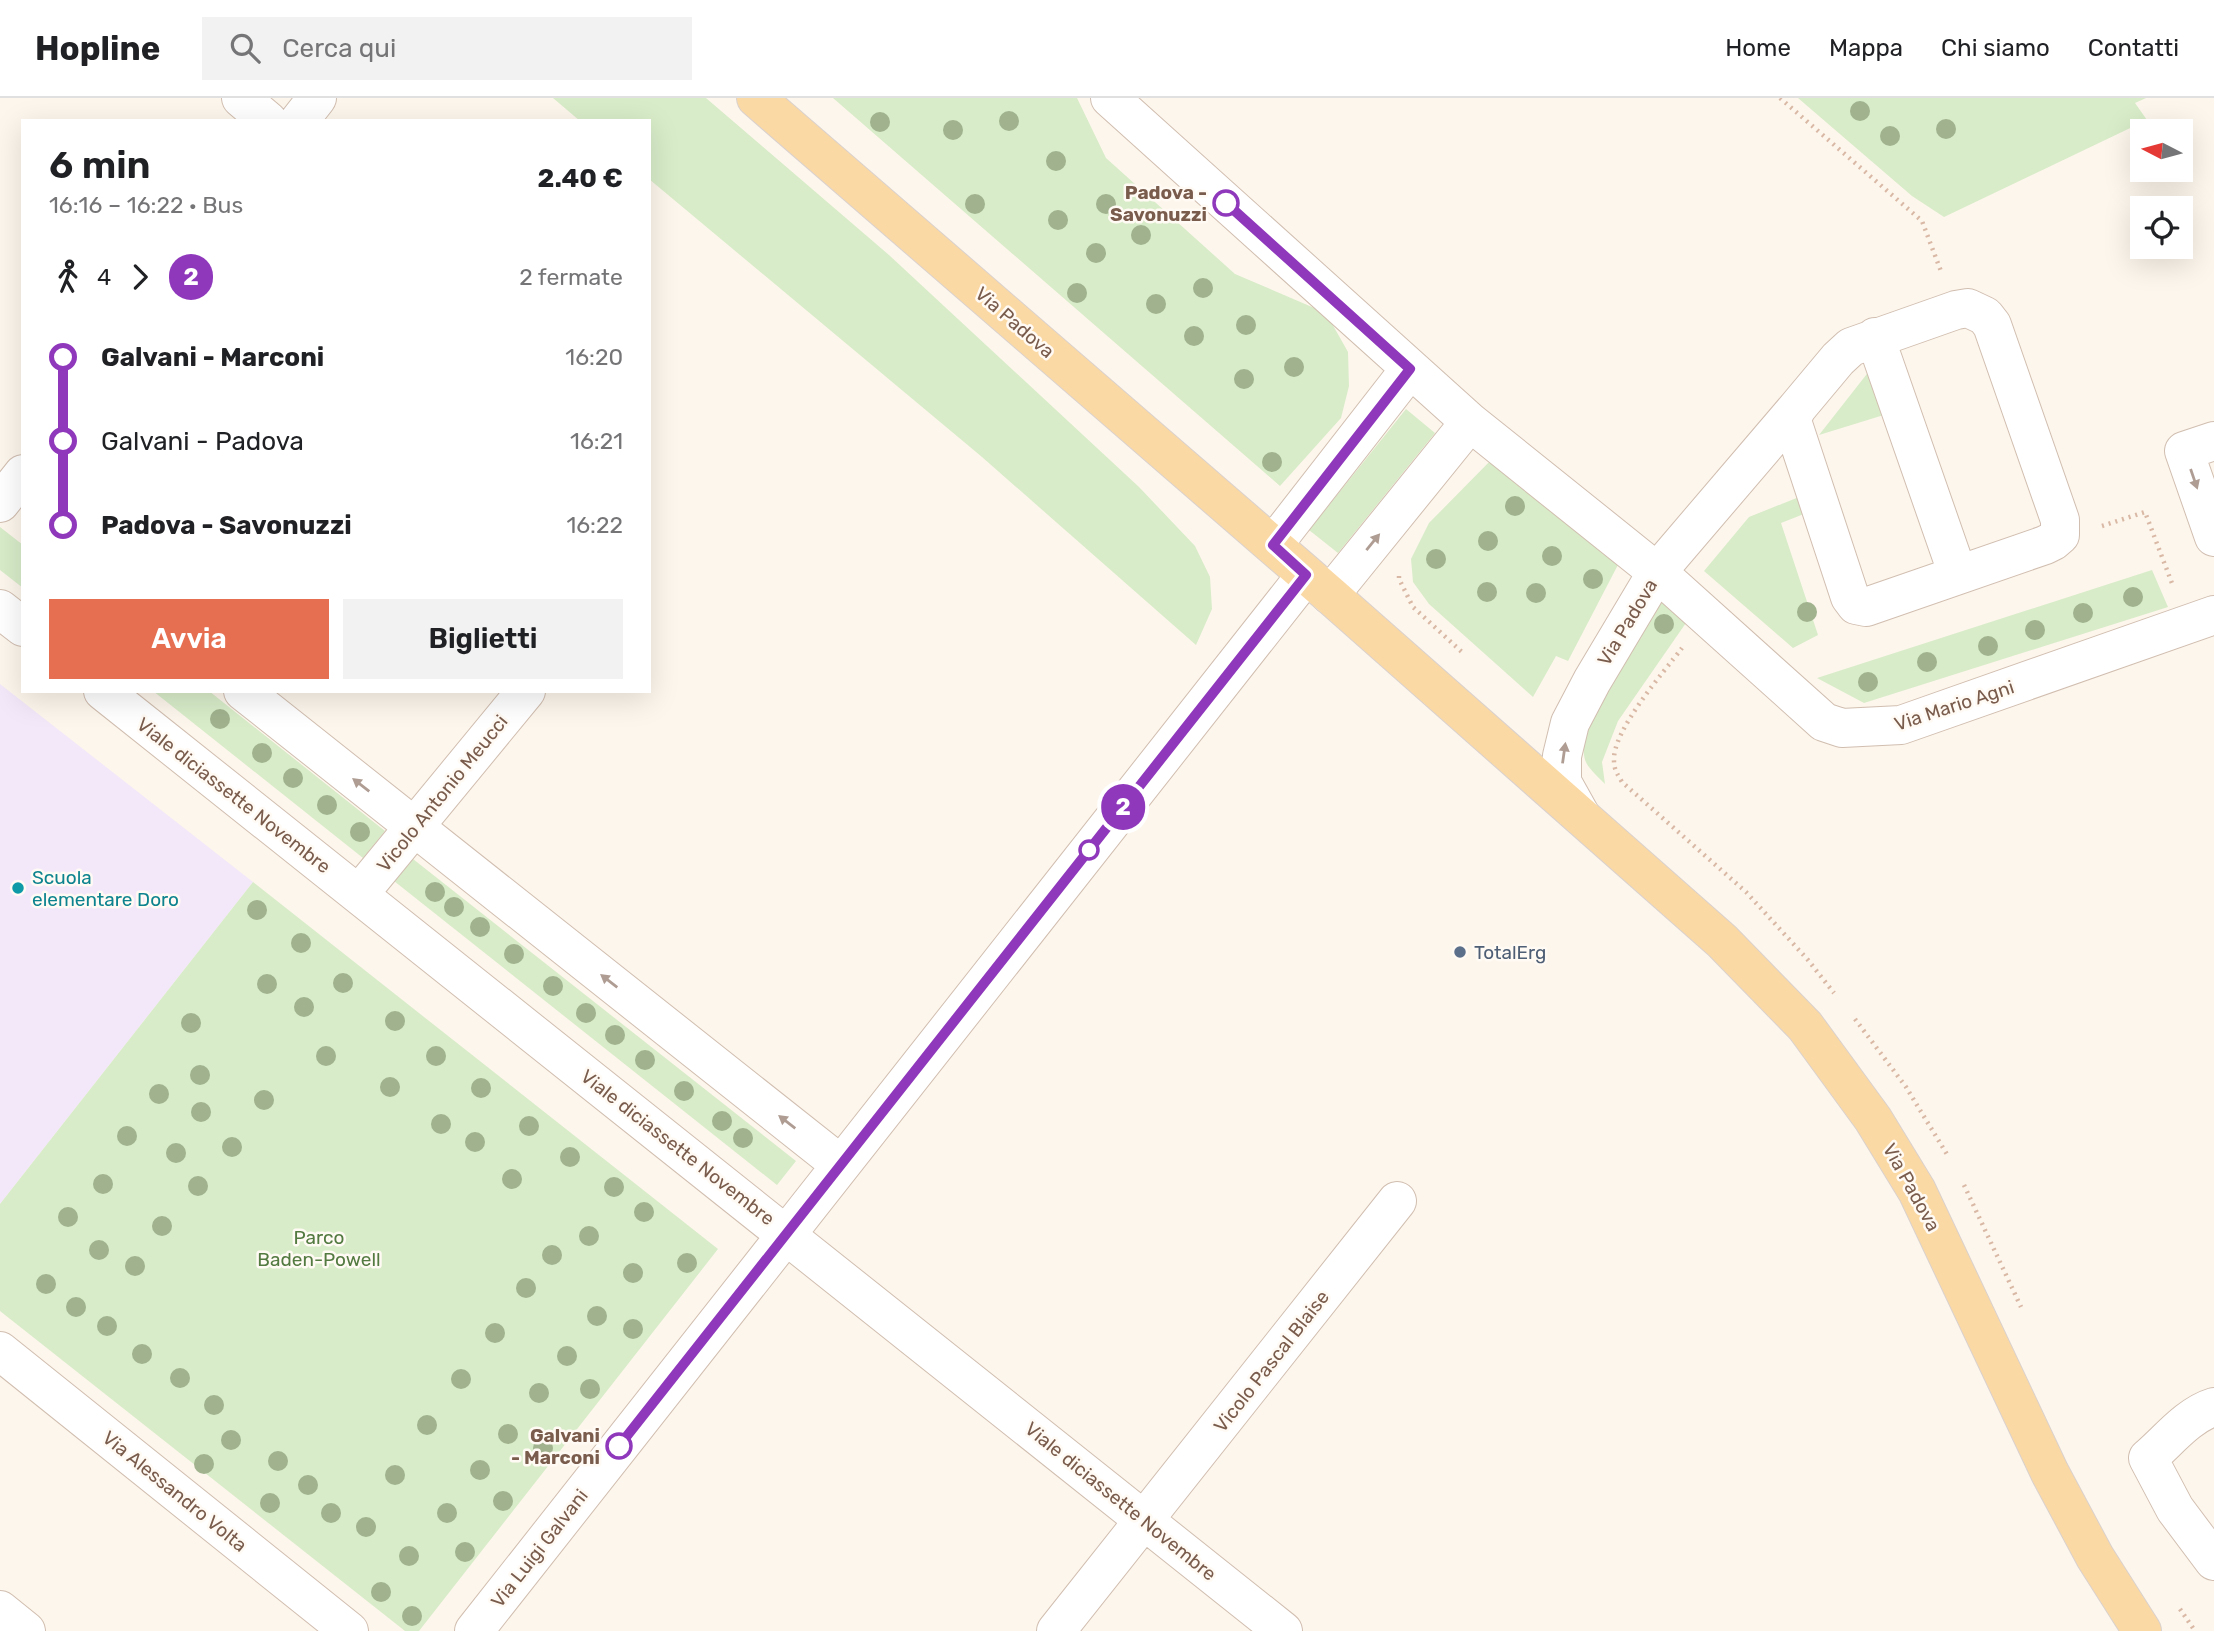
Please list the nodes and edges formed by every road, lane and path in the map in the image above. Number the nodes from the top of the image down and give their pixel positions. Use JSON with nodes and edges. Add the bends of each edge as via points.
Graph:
{"nodes":[{"id":1,"x":241,"y":98,"type":"edge"},
{"id":2,"x":317,"y":98,"type":"edge"},
{"id":3,"x":757,"y":98,"type":"edge"},
{"id":4,"x":1110,"y":98,"type":"edge"},
{"id":5,"x":1780,"y":98,"type":"edge"},
{"id":6,"x":266,"y":119,"type":"edge"},
{"id":7,"x":301,"y":119,"type":"edge"},
{"id":8,"x":1956,"y":310,"type":"junction"},
{"id":9,"x":1875,"y":337,"type":"junction"},
{"id":10,"x":1410,"y":369,"type":"junction"},
{"id":11,"x":1797,"y":408,"type":"junction"},
{"id":12,"x":1470,"y":422,"type":"junction"},
{"id":13,"x":2214,"y":441,"type":"edge"},
{"id":14,"x":2214,"y":537,"type":"edge"},
{"id":15,"x":1273,"y":545,"type":"junction"},
{"id":16,"x":2045,"y":545,"type":"junction"},
{"id":17,"x":1400,"y":570,"type":"dead end"},
{"id":18,"x":1657,"y":572,"type":"junction"},
{"id":19,"x":1958,"y":575,"type":"junction"},
{"id":20,"x":1318,"y":585,"type":"junction"},
{"id":21,"x":0,"y":609,"type":"edge"},
{"id":22,"x":2207,"y":620,"type":"edge"},
{"id":23,"x":21,"y":625,"type":"edge"},
{"id":24,"x":1464,"y":654,"type":"dead end"},
{"id":25,"x":1592,"y":681,"type":"junction"},
{"id":26,"x":106,"y":693,"type":"edge"},
{"id":27,"x":246,"y":693,"type":"edge"},
{"id":28,"x":524,"y":693,"type":"edge"},
{"id":29,"x":1640,"y":705,"type":"dead end"},
{"id":30,"x":1581,"y":816,"type":"junction"},
{"id":31,"x":414,"y":827,"type":"junction"},
{"id":32,"x":359,"y":894,"type":"junction"},
{"id":33,"x":841,"y":1165,"type":"junction"},
{"id":34,"x":1397,"y":1201,"type":"dead end"},
{"id":35,"x":787,"y":1234,"type":"junction"},
{"id":36,"x":0,"y":1351,"type":"edge"},
{"id":37,"x":2214,"y":1407,"type":"edge"},
{"id":38,"x":1145,"y":1520,"type":"junction"},
{"id":39,"x":2214,"y":1561,"type":"edge"},
{"id":40,"x":0,"y":1610,"type":"edge"},
{"id":41,"x":26,"y":1631,"type":"edge"},
{"id":42,"x":349,"y":1631,"type":"edge"},
{"id":43,"x":474,"y":1631,"type":"edge"},
{"id":44,"x":1056,"y":1631,"type":"edge"},
{"id":45,"x":1283,"y":1631,"type":"edge"},
{"id":46,"x":2142,"y":1631,"type":"edge"}],
"edges":[{"from":1,"to":6,"type":"street"},
{"from":2,"to":7,"type":"street"},
{"from":3,"to":15,"type":"main road","name":"Via Padova"},
{"from":4,"to":10,"type":"street","name":"Via Padova"},
{"from":5,"to":8,"type":"path","via":[[1922,220]]},
{"from":8,"to":9,"type":"street"},
{"from":8,"to":16,"type":"street","via":[[1977,311],[1992,325],[2060,520],[2060,535]]},
{"from":9,"to":11,"type":"street","via":[[1838,359]]},
{"from":9,"to":19,"type":"street"},
{"from":10,"to":12,"type":"street","name":"Via Padova"},
{"from":10,"to":15,"type":"street"},
{"from":11,"to":18,"type":"street"},
{"from":11,"to":19,"type":"street","via":[[1793,424],[1852,603],[1866,607]]},
{"from":12,"to":18,"type":"street","name":"Via Padova"},
{"from":20,"to":12,"type":"street","one_way":true},
{"from":13,"to":14,"type":"street","one_way":true,"via":[[2184,451]]},
{"from":15,"to":20,"type":"main road","name":"Via Padova"},
{"from":16,"to":19,"type":"street"},
{"from":16,"to":22,"type":"path","via":[[2145,512]]},
{"from":17,"to":24,"type":"path","via":[[1399,579],[1413,607]]},
{"from":18,"to":22,"type":"street","name":"Via Mario Agni","via":[[1824,722],[1842,728],[1901,725]]},
{"from":18,"to":25,"type":"street","name":"Via Padova"},
{"from":20,"to":30,"type":"main road","name":"Via Padova"},
{"from":20,"to":33,"type":"street","name":"Via Luigi Galvani"},
{"from":21,"to":23,"type":"street"},
{"from":25,"to":29,"type":"path"},
{"from":30,"to":25,"type":"street","name":"Via Padova","one_way":true,"via":[[1562,782],[1562,756],[1570,723]]},
{"from":26,"to":32,"type":"street","name":"Viale diciassette Novembre"},
{"from":31,"to":27,"type":"street","one_way":true},
{"from":28,"to":31,"type":"street","name":"Vicolo Antonio Meucci"},
{"from":30,"to":46,"type":"main road","name":"Via Padova","via":[[1777,995],[1873,1119],[1917,1191],[2050,1473]]},
{"from":31,"to":32,"type":"street","name":"Vicolo Antonio Meucci"},
{"from":33,"to":31,"type":"street","one_way":true},
{"from":32,"to":35,"type":"street","name":"Viale diciassette Novembre"},
{"from":33,"to":35,"type":"street","name":"Via Luigi Galvani"},
{"from":34,"to":38,"type":"street","name":"Vicolo Pascal Blaise"},
{"from":35,"to":38,"type":"street","name":"Viale diciassette Novembre"},
{"from":35,"to":43,"type":"street","name":"Via Luigi Galvani"},
{"from":36,"to":42,"type":"street","name":"Via Alessandro Volta"},
{"from":37,"to":39,"type":"street","via":[[2148,1458],[2175,1509]]},
{"from":38,"to":44,"type":"street","name":"Vicolo Pascal Blaise"},
{"from":38,"to":45,"type":"street","name":"Viale diciassette Novembre"},
{"from":40,"to":41,"type":"street"}]}
